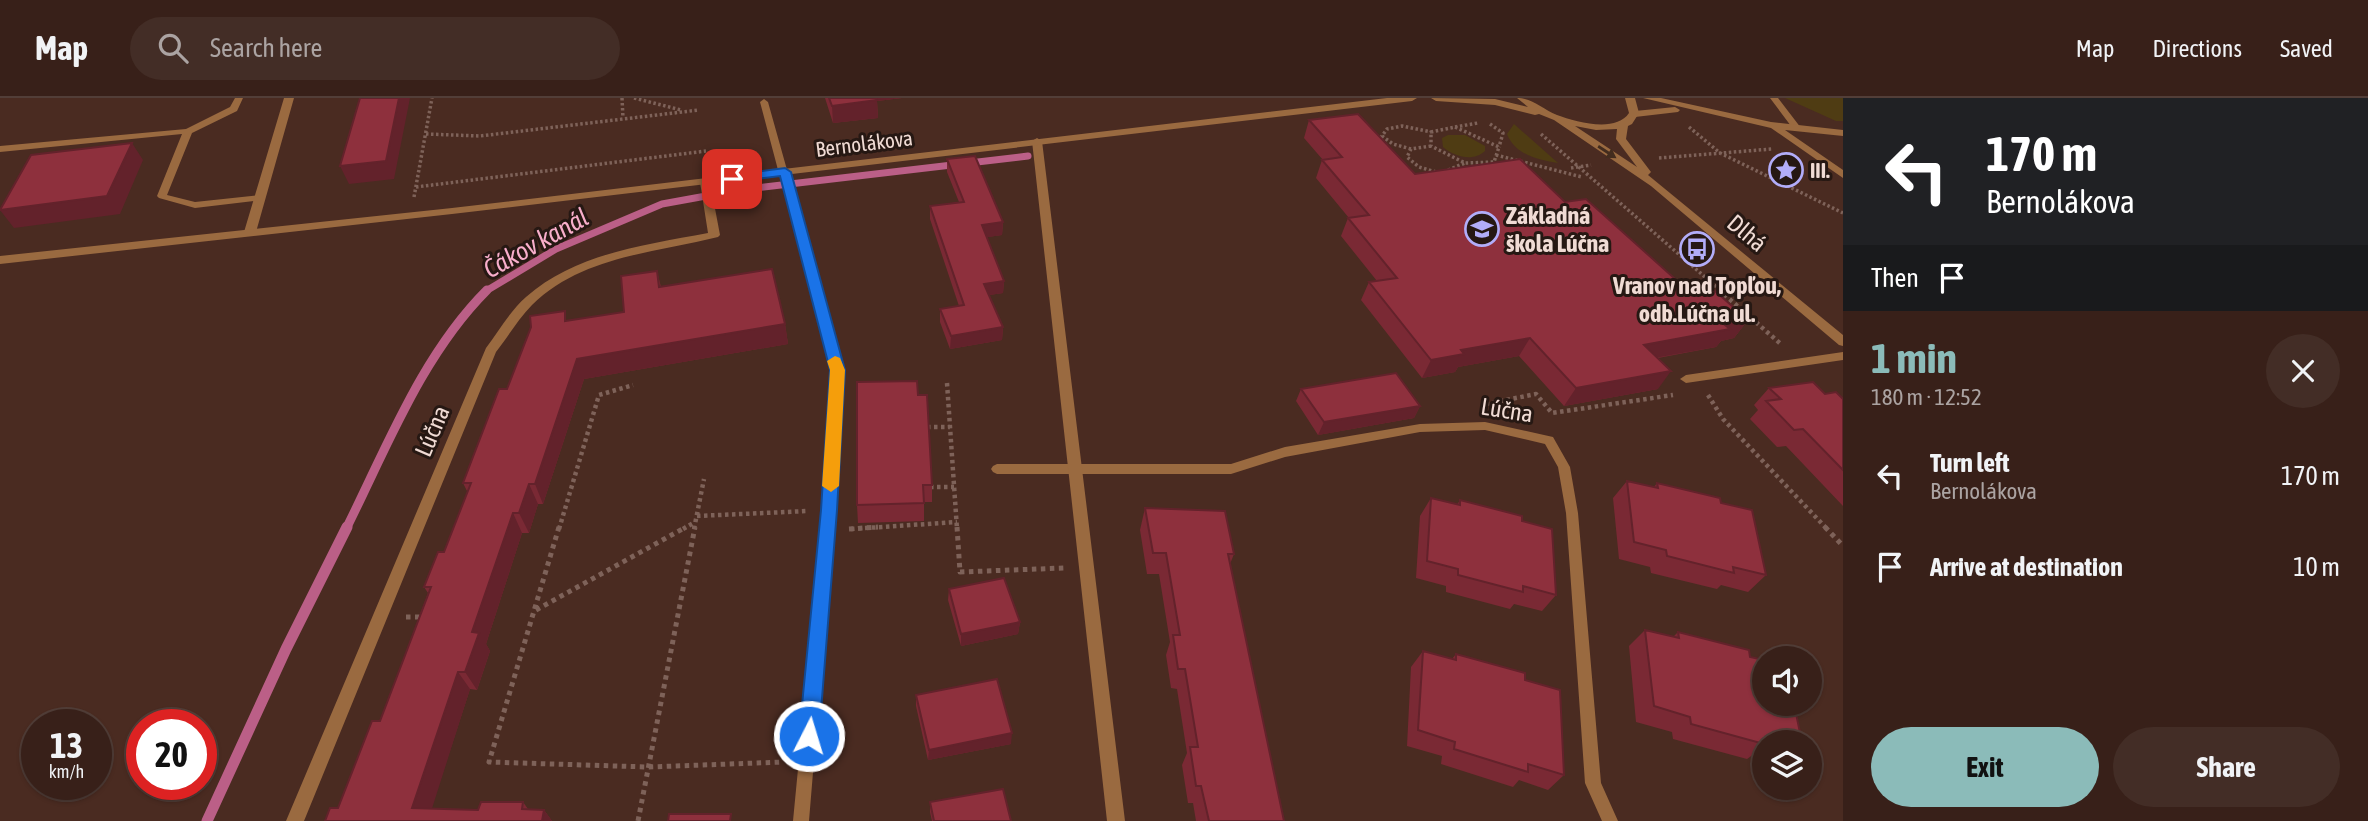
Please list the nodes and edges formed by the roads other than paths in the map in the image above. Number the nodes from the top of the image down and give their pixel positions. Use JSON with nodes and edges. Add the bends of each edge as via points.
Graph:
{"nodes":[{"id":1,"x":239,"y":98,"type":"edge"},
{"id":2,"x":289,"y":98,"type":"edge"},
{"id":3,"x":1412,"y":98,"type":"edge"},
{"id":4,"x":1436,"y":98,"type":"edge"},
{"id":5,"x":1522,"y":98,"type":"edge"},
{"id":6,"x":1630,"y":98,"type":"edge"},
{"id":7,"x":1648,"y":98,"type":"edge"},
{"id":8,"x":1774,"y":98,"type":"edge"},
{"id":9,"x":764,"y":102,"type":"dead end"},
{"id":10,"x":1707,"y":111,"type":"junction"},
{"id":11,"x":1542,"y":113,"type":"junction"},
{"id":12,"x":1635,"y":114,"type":"junction"},
{"id":13,"x":1559,"y":120,"type":"junction"},
{"id":14,"x":1623,"y":124,"type":"junction"},
{"id":15,"x":1771,"y":125,"type":"junction"},
{"id":16,"x":1797,"y":128,"type":"junction"},
{"id":17,"x":188,"y":131,"type":"junction"},
{"id":18,"x":1843,"y":133,"type":"edge"},
{"id":19,"x":1037,"y":141,"type":"junction"},
{"id":20,"x":0,"y":149,"type":"edge"},
{"id":21,"x":785,"y":172,"type":"junction"},
{"id":22,"x":1843,"y":176,"type":"edge"},
{"id":23,"x":705,"y":182,"type":"junction"},
{"id":24,"x":1655,"y":184,"type":"junction"},
{"id":25,"x":260,"y":198,"type":"junction"},
{"id":26,"x":250,"y":232,"type":"junction"},
{"id":27,"x":0,"y":260,"type":"edge"},
{"id":28,"x":1843,"y":342,"type":"edge"},
{"id":29,"x":1843,"y":356,"type":"edge"},
{"id":30,"x":1690,"y":379,"type":"road end"},
{"id":31,"x":996,"y":469,"type":"dead end"},
{"id":32,"x":1073,"y":470,"type":"junction"},
{"id":33,"x":295,"y":821,"type":"edge"},
{"id":34,"x":801,"y":821,"type":"edge"},
{"id":35,"x":1116,"y":821,"type":"edge"},
{"id":36,"x":1610,"y":821,"type":"edge"}],
"edges":[{"from":1,"to":17,"type":"lane","via":[[234,109]]},
{"from":2,"to":25,"type":"street"},
{"from":3,"to":19,"type":"street","name":"Bernolákova"},
{"from":4,"to":11,"type":"street","via":[[1495,102]]},
{"from":5,"to":11,"type":"street"},
{"from":6,"to":12,"type":"street"},
{"from":7,"to":10,"type":"street"},
{"from":8,"to":16,"type":"lane"},
{"from":9,"to":21,"type":"lane"},
{"from":10,"to":12,"type":"street"},
{"from":10,"to":15,"type":"street"},
{"from":11,"to":13,"type":"street"},
{"from":12,"to":14,"type":"street"},
{"from":13,"to":14,"type":"street","via":[[1594,127]]},
{"from":13,"to":24,"type":"street","one_way":true},
{"from":14,"to":24,"type":"street","via":[[1621,139]]},
{"from":15,"to":16,"type":"street"},
{"from":15,"to":22,"type":"street"},
{"from":16,"to":18,"type":"street"},
{"from":17,"to":20,"type":"lane"},
{"from":17,"to":25,"type":"lane","via":[[162,196],[195,205]]},
{"from":19,"to":21,"type":"street","name":"Bernolákova"},
{"from":19,"to":32,"type":"street"},
{"from":21,"to":23,"type":"street","name":"Bernolákova"},
{"from":21,"to":34,"type":"lane","via":[[837,370]]},
{"from":23,"to":26,"type":"street","name":"Bernolákova"},
{"from":23,"to":33,"type":"street","name":"Lúčna","via":[[714,235],[577,268],[529,300],[490,351]]},
{"from":24,"to":28,"type":"street","name":"Dlhá"},
{"from":25,"to":26,"type":"street"},
{"from":26,"to":27,"type":"street","name":"Bernolákova"},
{"from":29,"to":30,"type":"lane"},
{"from":31,"to":32,"type":"lane","name":"Lúčna"},
{"from":32,"to":35,"type":"street"},
{"from":32,"to":36,"type":"lane","name":"Lúčna","via":[[1231,470],[1285,452],[1420,428],[1485,426],[1549,440],[1564,467],[1572,513],[1593,783]]}]}
